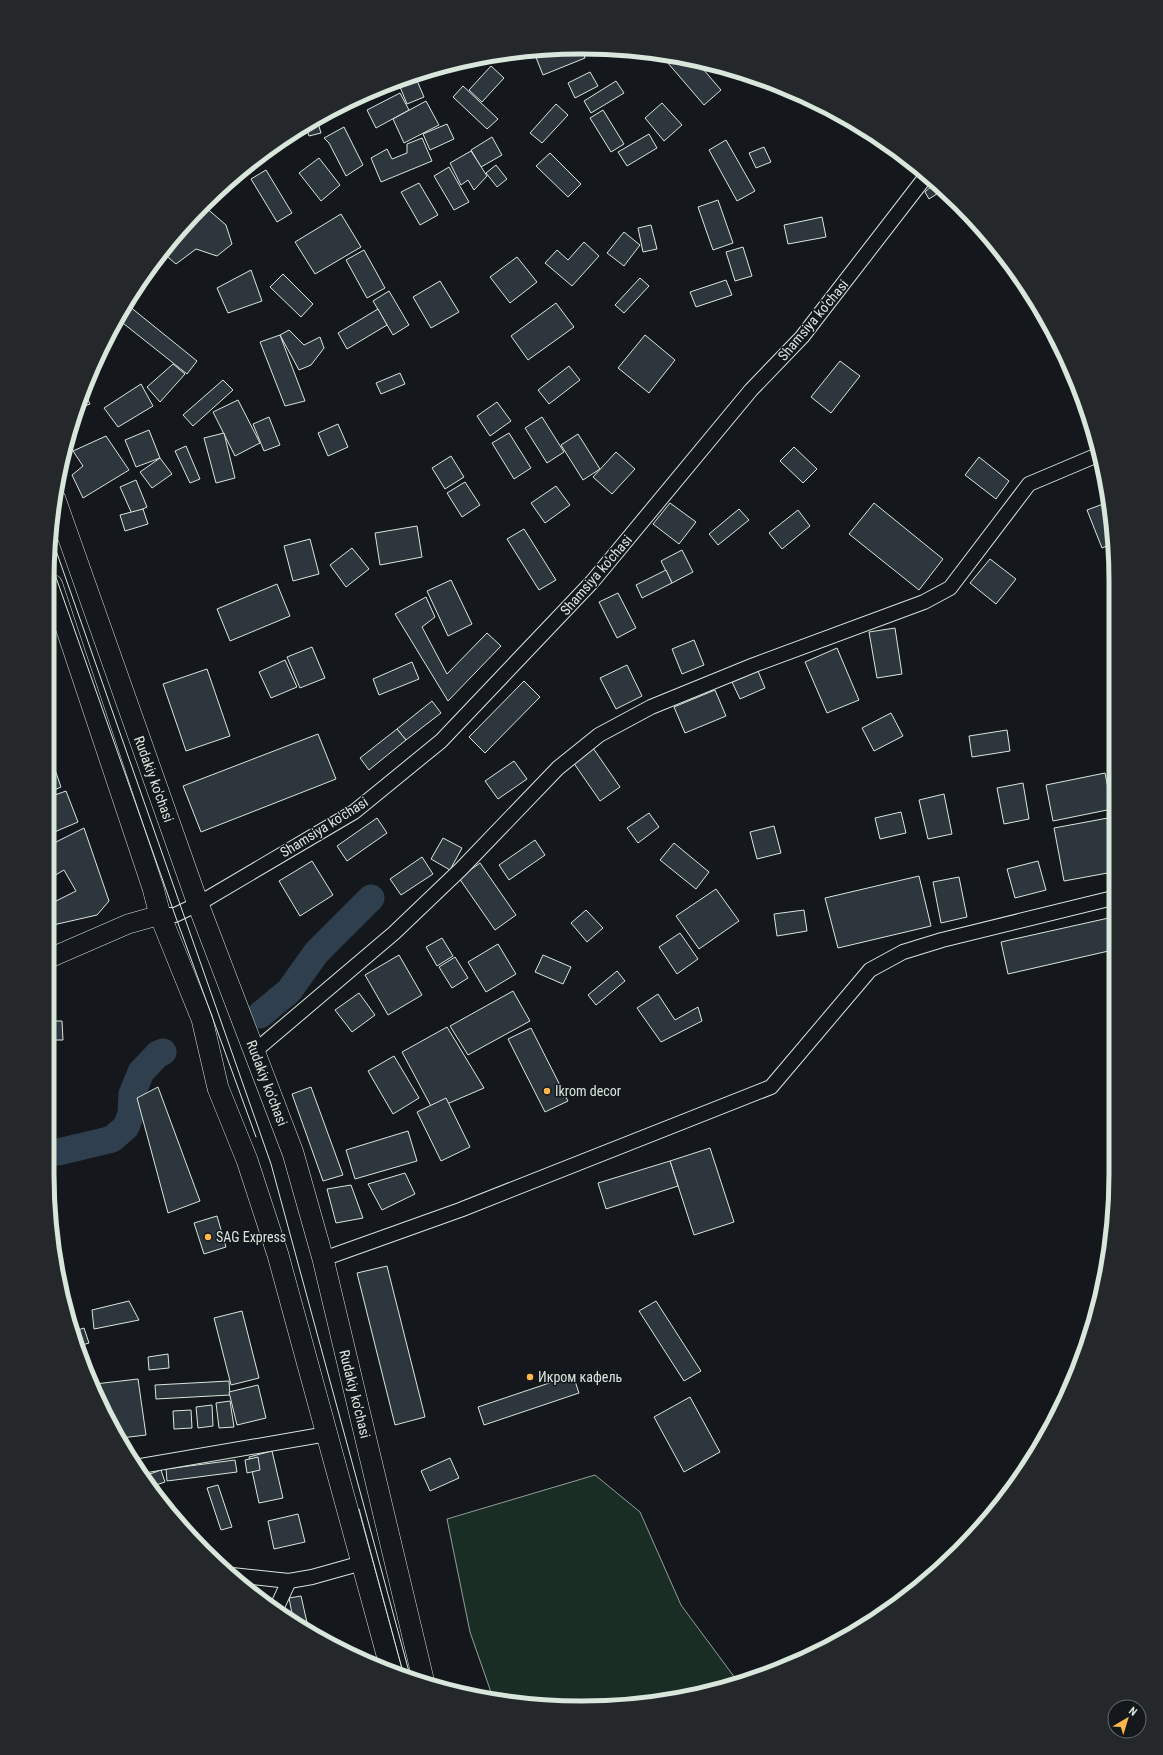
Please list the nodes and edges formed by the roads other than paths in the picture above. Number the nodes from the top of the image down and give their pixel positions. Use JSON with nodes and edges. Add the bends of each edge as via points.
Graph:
{"nodes":[{"id":1,"x":923,"y":180,"type":"edge"},
{"id":2,"x":1094,"y":457,"type":"edge"},
{"id":3,"x":59,"y":513,"type":"edge"},
{"id":4,"x":54,"y":591,"type":"edge"},
{"id":5,"x":1109,"y":899,"type":"edge"},
{"id":6,"x":198,"y":904,"type":"junction"},
{"id":7,"x":160,"y":915,"type":"junction"},
{"id":8,"x":54,"y":956,"type":"edge"},
{"id":9,"x":255,"y":1050,"type":"junction"},
{"id":10,"x":322,"y":1259,"type":"junction"},
{"id":11,"x":327,"y":1434,"type":"junction"},
{"id":12,"x":142,"y":1465,"type":"edge"},
{"id":13,"x":362,"y":1563,"type":"junction"},
{"id":14,"x":241,"y":1576,"type":"edge"},
{"id":15,"x":289,"y":1581,"type":"junction"},
{"id":16,"x":278,"y":1605,"type":"edge"},
{"id":17,"x":389,"y":1664,"type":"edge"},
{"id":18,"x":423,"y":1676,"type":"edge"}],
"edges":[{"from":1,"to":6,"type":"street","name":"Shamsiya ko'chasi","via":[[802,337],[751,390],[592,582],[441,740],[354,812]]},
{"from":2,"to":9,"type":"street","via":[[1029,484],[950,588],[924,602],[754,665],[659,704],[599,735],[558,768],[466,864],[394,933]]},
{"from":3,"to":6,"type":"main road","name":"Rudakiy ko'chasi"},
{"from":4,"to":7,"type":"main road"},
{"from":5,"to":10,"type":"street","via":[[903,952],[870,970],[771,1087],[460,1210]]},
{"from":6,"to":7,"type":"street","name":"Shamsiya ko'chasi","via":[[175,915]]},
{"from":6,"to":9,"type":"main road","name":"Rudakiy ko'chasi"},
{"from":7,"to":8,"type":"main road","via":[[128,924]]},
{"from":7,"to":11,"type":"main road","via":[[202,1019],[218,1088],[247,1160],[278,1255]]},
{"from":9,"to":10,"type":"main road","name":"Rudakiy ko'chasi","via":[[293,1153]]},
{"from":10,"to":18,"type":"main road","name":"Rudakiy ko'chasi"},
{"from":11,"to":12,"type":"street"},
{"from":11,"to":13,"type":"main road"},
{"from":13,"to":15,"type":"street"},
{"from":13,"to":17,"type":"main road"},
{"from":14,"to":15,"type":"street"},
{"from":15,"to":16,"type":"street"}]}
